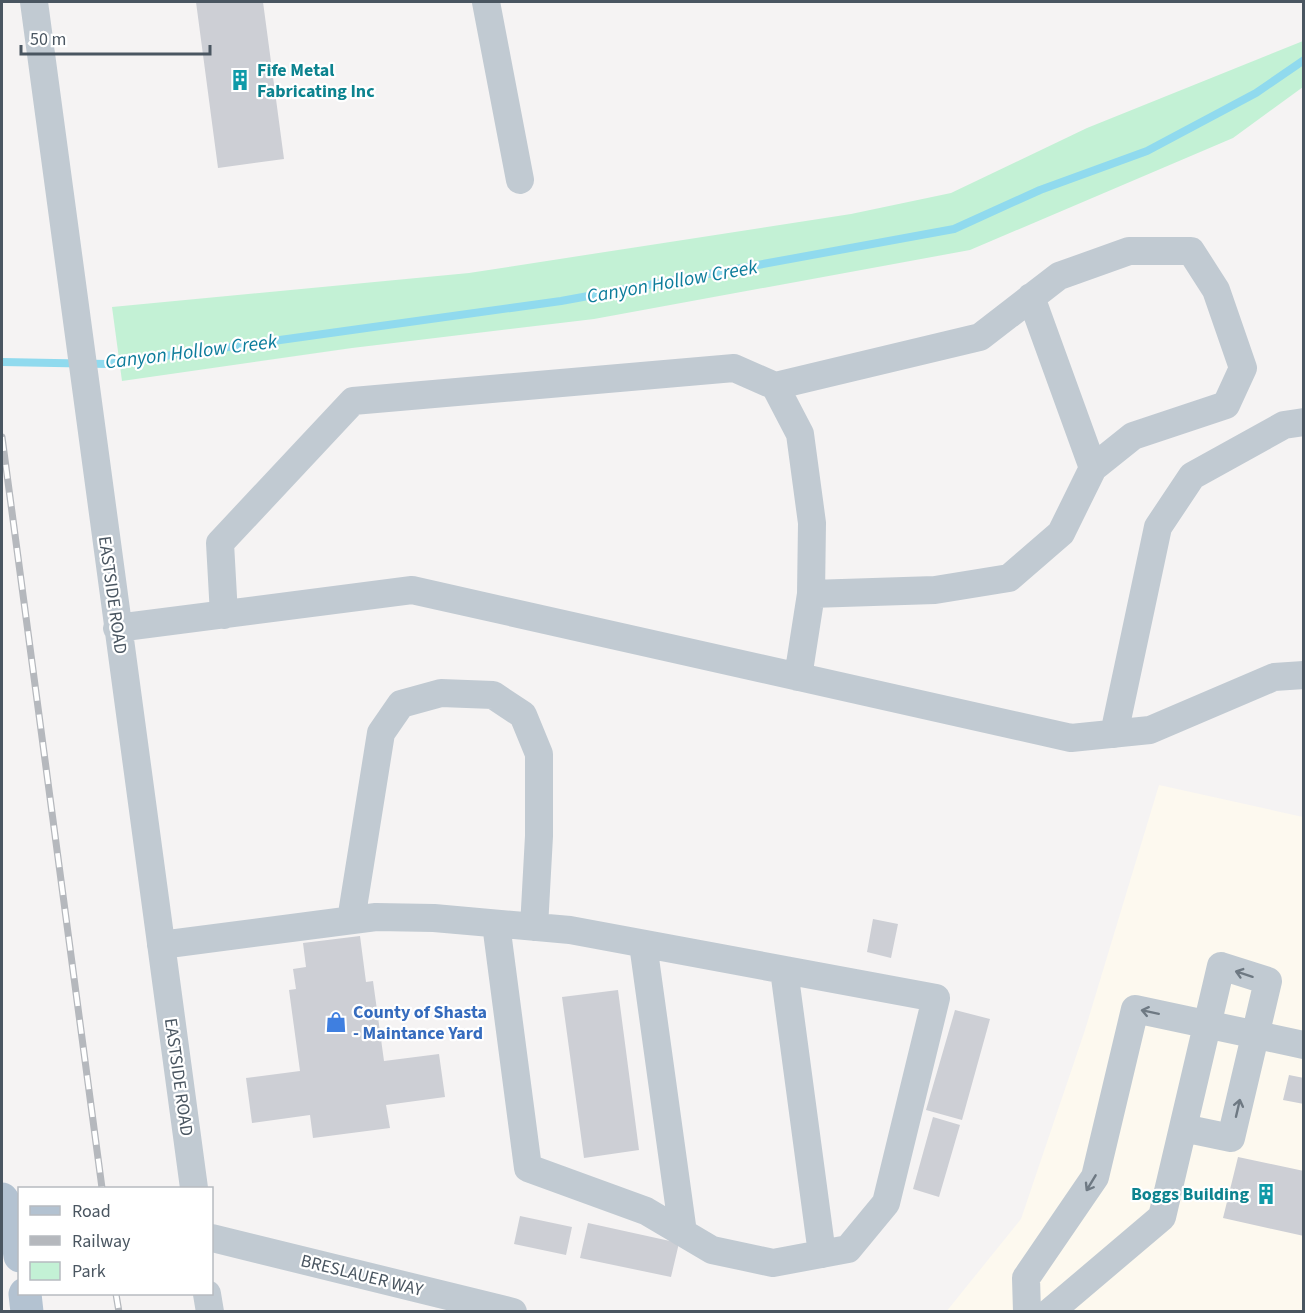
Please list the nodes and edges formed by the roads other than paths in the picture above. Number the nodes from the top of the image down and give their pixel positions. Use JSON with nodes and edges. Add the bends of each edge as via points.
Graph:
{"nodes":[{"id":1,"x":34,"y":2,"type":"edge"},
{"id":2,"x":486,"y":2,"type":"edge"},
{"id":3,"x":520,"y":180,"type":"dead end"},
{"id":4,"x":1031,"y":297,"type":"junction"},
{"id":5,"x":775,"y":386,"type":"junction"},
{"id":6,"x":1304,"y":422,"type":"edge"},
{"id":7,"x":1093,"y":468,"type":"junction"},
{"id":8,"x":811,"y":594,"type":"junction"},
{"id":9,"x":224,"y":615,"type":"junction"},
{"id":10,"x":117,"y":628,"type":"junction"},
{"id":11,"x":1304,"y":675,"type":"edge"},
{"id":12,"x":798,"y":677,"type":"junction"},
{"id":13,"x":1114,"y":734,"type":"junction"},
{"id":14,"x":351,"y":920,"type":"junction"},
{"id":15,"x":496,"y":924,"type":"junction"},
{"id":16,"x":534,"y":927,"type":"junction"},
{"id":17,"x":643,"y":944,"type":"junction"},
{"id":18,"x":161,"y":945,"type":"junction"},
{"id":19,"x":784,"y":970,"type":"junction"},
{"id":20,"x":1207,"y":1024,"type":"junction"},
{"id":21,"x":1256,"y":1034,"type":"junction"},
{"id":22,"x":1304,"y":1045,"type":"edge"},
{"id":23,"x":1183,"y":1128,"type":"junction"},
{"id":24,"x":194,"y":1187,"type":"edge"},
{"id":25,"x":9,"y":1212,"type":"edge"},
{"id":26,"x":683,"y":1233,"type":"junction"},
{"id":27,"x":213,"y":1238,"type":"edge"},
{"id":28,"x":18,"y":1248,"type":"edge"},
{"id":29,"x":822,"y":1254,"type":"junction"},
{"id":30,"x":25,"y":1295,"type":"edge"},
{"id":31,"x":207,"y":1295,"type":"edge"},
{"id":32,"x":27,"y":1311,"type":"edge"},
{"id":33,"x":210,"y":1311,"type":"edge"},
{"id":34,"x":513,"y":1311,"type":"edge"},
{"id":35,"x":1027,"y":1311,"type":"edge"},
{"id":36,"x":1050,"y":1311,"type":"edge"}],
"edges":[{"from":1,"to":10,"type":"street","name":"EASTSIDE ROAD"},
{"from":2,"to":3,"type":"street"},
{"from":4,"to":5,"type":"street","via":[[980,337]]},
{"from":4,"to":7,"type":"street"},
{"from":4,"to":7,"type":"street","via":[[1059,276],[1129,251],[1191,251],[1216,290],[1243,368],[1226,405],[1132,436]]},
{"from":5,"to":8,"type":"street","via":[[800,434],[812,523]]},
{"from":5,"to":9,"type":"street","via":[[734,368],[353,401],[220,543]]},
{"from":6,"to":13,"type":"street","via":[[1284,425],[1192,476],[1158,527]]},
{"from":7,"to":8,"type":"street","via":[[1060,533],[1009,578],[935,590]]},
{"from":8,"to":12,"type":"street"},
{"from":9,"to":10,"type":"street"},
{"from":9,"to":12,"type":"street","via":[[412,590]]},
{"from":10,"to":18,"type":"street","name":"EASTSIDE ROAD"},
{"from":11,"to":13,"type":"street","via":[[1274,677],[1149,730]]},
{"from":12,"to":13,"type":"street","via":[[1071,738]]},
{"from":14,"to":15,"type":"street","via":[[434,918]]},
{"from":14,"to":16,"type":"street","via":[[381,733],[401,704],[441,693],[462,693],[493,695],[523,715],[539,754]]},
{"from":14,"to":18,"type":"street"},
{"from":15,"to":16,"type":"street"},
{"from":15,"to":26,"type":"street","via":[[528,1168],[646,1211]]},
{"from":16,"to":17,"type":"street"},
{"from":17,"to":19,"type":"street"},
{"from":17,"to":26,"type":"street"},
{"from":18,"to":24,"type":"street","name":"EASTSIDE ROAD"},
{"from":19,"to":29,"type":"street"},
{"from":19,"to":29,"type":"street","via":[[936,998],[885,1203],[848,1249]]},
{"from":20,"to":21,"type":"street"},
{"from":21,"to":20,"type":"street","one_way":true,"via":[[1268,981],[1221,966]]},
{"from":20,"to":23,"type":"street"},
{"from":20,"to":35,"type":"street","one_way":true,"via":[[1135,1009],[1095,1177],[1026,1278]]},
{"from":21,"to":22,"type":"street"},
{"from":23,"to":21,"type":"street","one_way":true,"via":[[1231,1138]]},
{"from":23,"to":36,"type":"street","via":[[1162,1218]]},
{"from":25,"to":28,"type":"main road"},
{"from":26,"to":29,"type":"street","via":[[712,1250],[773,1263]]},
{"from":27,"to":34,"type":"street","name":"BRESLAUER WAY"},
{"from":30,"to":32,"type":"main road"},
{"from":31,"to":33,"type":"street"}]}
